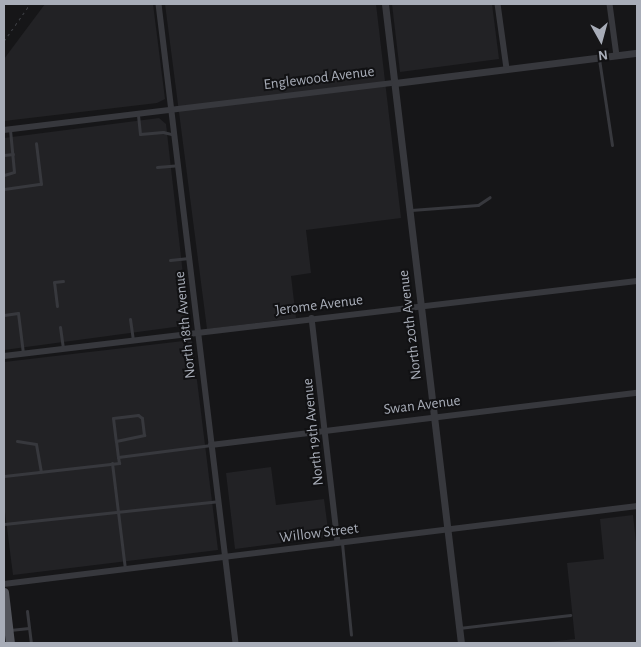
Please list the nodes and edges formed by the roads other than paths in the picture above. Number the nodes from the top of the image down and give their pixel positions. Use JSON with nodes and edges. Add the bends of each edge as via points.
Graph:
{"nodes":[{"id":1,"x":159,"y":4,"type":"edge"},
{"id":2,"x":385,"y":4,"type":"edge"},
{"id":3,"x":498,"y":4,"type":"edge"},
{"id":4,"x":610,"y":4,"type":"edge"},
{"id":5,"x":637,"y":53,"type":"edge"},
{"id":6,"x":617,"y":56,"type":"junction"},
{"id":7,"x":599,"y":58,"type":"junction"},
{"id":8,"x":507,"y":69,"type":"junction"},
{"id":9,"x":395,"y":83,"type":"junction"},
{"id":10,"x":172,"y":110,"type":"junction"},
{"id":11,"x":138,"y":114,"type":"junction"},
{"id":12,"x":7,"y":130,"type":"edge"},
{"id":13,"x":175,"y":136,"type":"junction"},
{"id":14,"x":36,"y":143,"type":"dead end"},
{"id":15,"x":612,"y":145,"type":"dead end"},
{"id":16,"x":13,"y":154,"type":"junction"},
{"id":17,"x":4,"y":155,"type":"edge"},
{"id":18,"x":179,"y":165,"type":"junction"},
{"id":19,"x":157,"y":167,"type":"dead end"},
{"id":20,"x":4,"y":175,"type":"edge"},
{"id":21,"x":4,"y":189,"type":"edge"},
{"id":22,"x":490,"y":197,"type":"dead end"},
{"id":23,"x":410,"y":210,"type":"junction"},
{"id":24,"x":190,"y":258,"type":"junction"},
{"id":25,"x":170,"y":260,"type":"dead end"},
{"id":26,"x":63,"y":281,"type":"dead end"},
{"id":27,"x":637,"y":281,"type":"edge"},
{"id":28,"x":57,"y":306,"type":"dead end"},
{"id":29,"x":422,"y":306,"type":"junction"},
{"id":30,"x":4,"y":315,"type":"edge"},
{"id":31,"x":312,"y":318,"type":"junction"},
{"id":32,"x":130,"y":319,"type":"dead end"},
{"id":33,"x":60,"y":327,"type":"dead end"},
{"id":34,"x":199,"y":333,"type":"junction"},
{"id":35,"x":133,"y":341,"type":"junction"},
{"id":36,"x":63,"y":349,"type":"junction"},
{"id":37,"x":23,"y":354,"type":"junction"},
{"id":38,"x":4,"y":356,"type":"edge"},
{"id":39,"x":637,"y":393,"type":"edge"},
{"id":40,"x":434,"y":416,"type":"junction"},
{"id":41,"x":325,"y":429,"type":"junction"},
{"id":42,"x":17,"y":441,"type":"dead end"},
{"id":43,"x":116,"y":441,"type":"junction"},
{"id":44,"x":211,"y":445,"type":"junction"},
{"id":45,"x":118,"y":457,"type":"junction"},
{"id":46,"x":112,"y":463,"type":"junction"},
{"id":47,"x":41,"y":472,"type":"junction"},
{"id":48,"x":4,"y":476,"type":"edge"},
{"id":49,"x":219,"y":501,"type":"junction"},
{"id":50,"x":637,"y":506,"type":"edge"},
{"id":51,"x":118,"y":512,"type":"junction"},
{"id":52,"x":4,"y":524,"type":"edge"},
{"id":53,"x":448,"y":528,"type":"junction"},
{"id":54,"x":340,"y":543,"type":"junction"},
{"id":55,"x":226,"y":557,"type":"junction"},
{"id":56,"x":125,"y":569,"type":"junction"},
{"id":57,"x":4,"y":584,"type":"edge"},
{"id":58,"x":4,"y":592,"type":"edge"},
{"id":59,"x":27,"y":611,"type":"dead end"},
{"id":60,"x":570,"y":616,"type":"dead end"},
{"id":61,"x":29,"y":628,"type":"junction"},
{"id":62,"x":459,"y":628,"type":"junction"},
{"id":63,"x":8,"y":630,"type":"junction"},
{"id":64,"x":351,"y":635,"type":"dead end"},
{"id":65,"x":10,"y":643,"type":"edge"},
{"id":66,"x":31,"y":643,"type":"edge"},
{"id":67,"x":236,"y":643,"type":"edge"},
{"id":68,"x":461,"y":643,"type":"edge"}],
"edges":[{"from":1,"to":10,"type":"street","name":"North 18th Avenue"},
{"from":2,"to":9,"type":"street","name":"North 20th Avenue"},
{"from":3,"to":8,"type":"street"},
{"from":4,"to":6,"type":"street"},
{"from":5,"to":6,"type":"street","name":"Englewood Avenue"},
{"from":6,"to":7,"type":"street","name":"Englewood Avenue"},
{"from":7,"to":8,"type":"street","name":"Englewood Avenue"},
{"from":7,"to":15,"type":"lane"},
{"from":8,"to":9,"type":"street","name":"Englewood Avenue"},
{"from":9,"to":10,"type":"street","name":"Englewood Avenue"},
{"from":9,"to":23,"type":"street","name":"North 20th Avenue"},
{"from":10,"to":11,"type":"street","name":"Englewood Avenue"},
{"from":10,"to":13,"type":"street","name":"North 18th Avenue"},
{"from":11,"to":12,"type":"street","name":"Englewood Avenue"},
{"from":11,"to":13,"type":"lane","via":[[140,134],[163,132]]},
{"from":12,"to":16,"type":"lane"},
{"from":13,"to":18,"type":"street","name":"North 18th Avenue"},
{"from":14,"to":21,"type":"lane","via":[[41,184]]},
{"from":16,"to":17,"type":"lane"},
{"from":16,"to":20,"type":"lane","via":[[14,172]]},
{"from":18,"to":19,"type":"lane"},
{"from":18,"to":24,"type":"street","name":"North 18th Avenue"},
{"from":22,"to":23,"type":"lane","via":[[478,205]]},
{"from":23,"to":29,"type":"street","name":"North 20th Avenue"},
{"from":24,"to":25,"type":"lane"},
{"from":24,"to":34,"type":"street","name":"North 18th Avenue"},
{"from":26,"to":28,"type":"lane","via":[[54,282]]},
{"from":27,"to":29,"type":"street","name":"Jerome Avenue"},
{"from":29,"to":31,"type":"street","name":"Jerome Avenue"},
{"from":29,"to":40,"type":"street","name":"North 20th Avenue"},
{"from":30,"to":37,"type":"lane","via":[[18,313]]},
{"from":31,"to":34,"type":"street","name":"Jerome Avenue"},
{"from":31,"to":41,"type":"street","name":"North 19th Avenue"},
{"from":32,"to":35,"type":"lane"},
{"from":33,"to":36,"type":"lane"},
{"from":34,"to":35,"type":"street","name":"Jerome Avenue"},
{"from":34,"to":44,"type":"street","name":"North 18th Avenue"},
{"from":35,"to":36,"type":"street","name":"Jerome Avenue"},
{"from":36,"to":37,"type":"street","name":"Jerome Avenue"},
{"from":37,"to":38,"type":"street","name":"Jerome Avenue"},
{"from":39,"to":40,"type":"street","name":"Swan Avenue"},
{"from":40,"to":41,"type":"street","name":"Swan Avenue"},
{"from":40,"to":53,"type":"street","name":"North 20th Avenue"},
{"from":41,"to":44,"type":"street","name":"Swan Avenue"},
{"from":41,"to":54,"type":"street","name":"North 19th Avenue"},
{"from":42,"to":47,"type":"lane","via":[[36,444]]},
{"from":43,"to":43,"type":"lane","via":[[113,418],[138,414],[142,418],[144,435]]},
{"from":43,"to":45,"type":"lane"},
{"from":44,"to":45,"type":"lane"},
{"from":44,"to":49,"type":"street","name":"North 18th Avenue"},
{"from":45,"to":46,"type":"lane","via":[[119,463]]},
{"from":46,"to":47,"type":"lane"},
{"from":46,"to":51,"type":"lane"},
{"from":47,"to":48,"type":"lane"},
{"from":49,"to":51,"type":"lane"},
{"from":49,"to":55,"type":"street","name":"North 18th Avenue"},
{"from":50,"to":53,"type":"street","name":"Willow Street"},
{"from":51,"to":52,"type":"lane"},
{"from":51,"to":56,"type":"lane"},
{"from":53,"to":54,"type":"street","name":"Willow Street"},
{"from":53,"to":62,"type":"street","name":"North 20th Avenue"},
{"from":54,"to":55,"type":"street","name":"Willow Street"},
{"from":54,"to":64,"type":"lane"},
{"from":55,"to":56,"type":"street","name":"Willow Street"},
{"from":55,"to":67,"type":"street","name":"North 18th Avenue"},
{"from":56,"to":57,"type":"street","name":"Willow Street"},
{"from":58,"to":63,"type":"main road"},
{"from":59,"to":61,"type":"lane"},
{"from":60,"to":62,"type":"lane"},
{"from":61,"to":63,"type":"lane"},
{"from":61,"to":66,"type":"lane"},
{"from":62,"to":68,"type":"street","name":"North 20th Avenue"},
{"from":63,"to":65,"type":"main road"}]}
